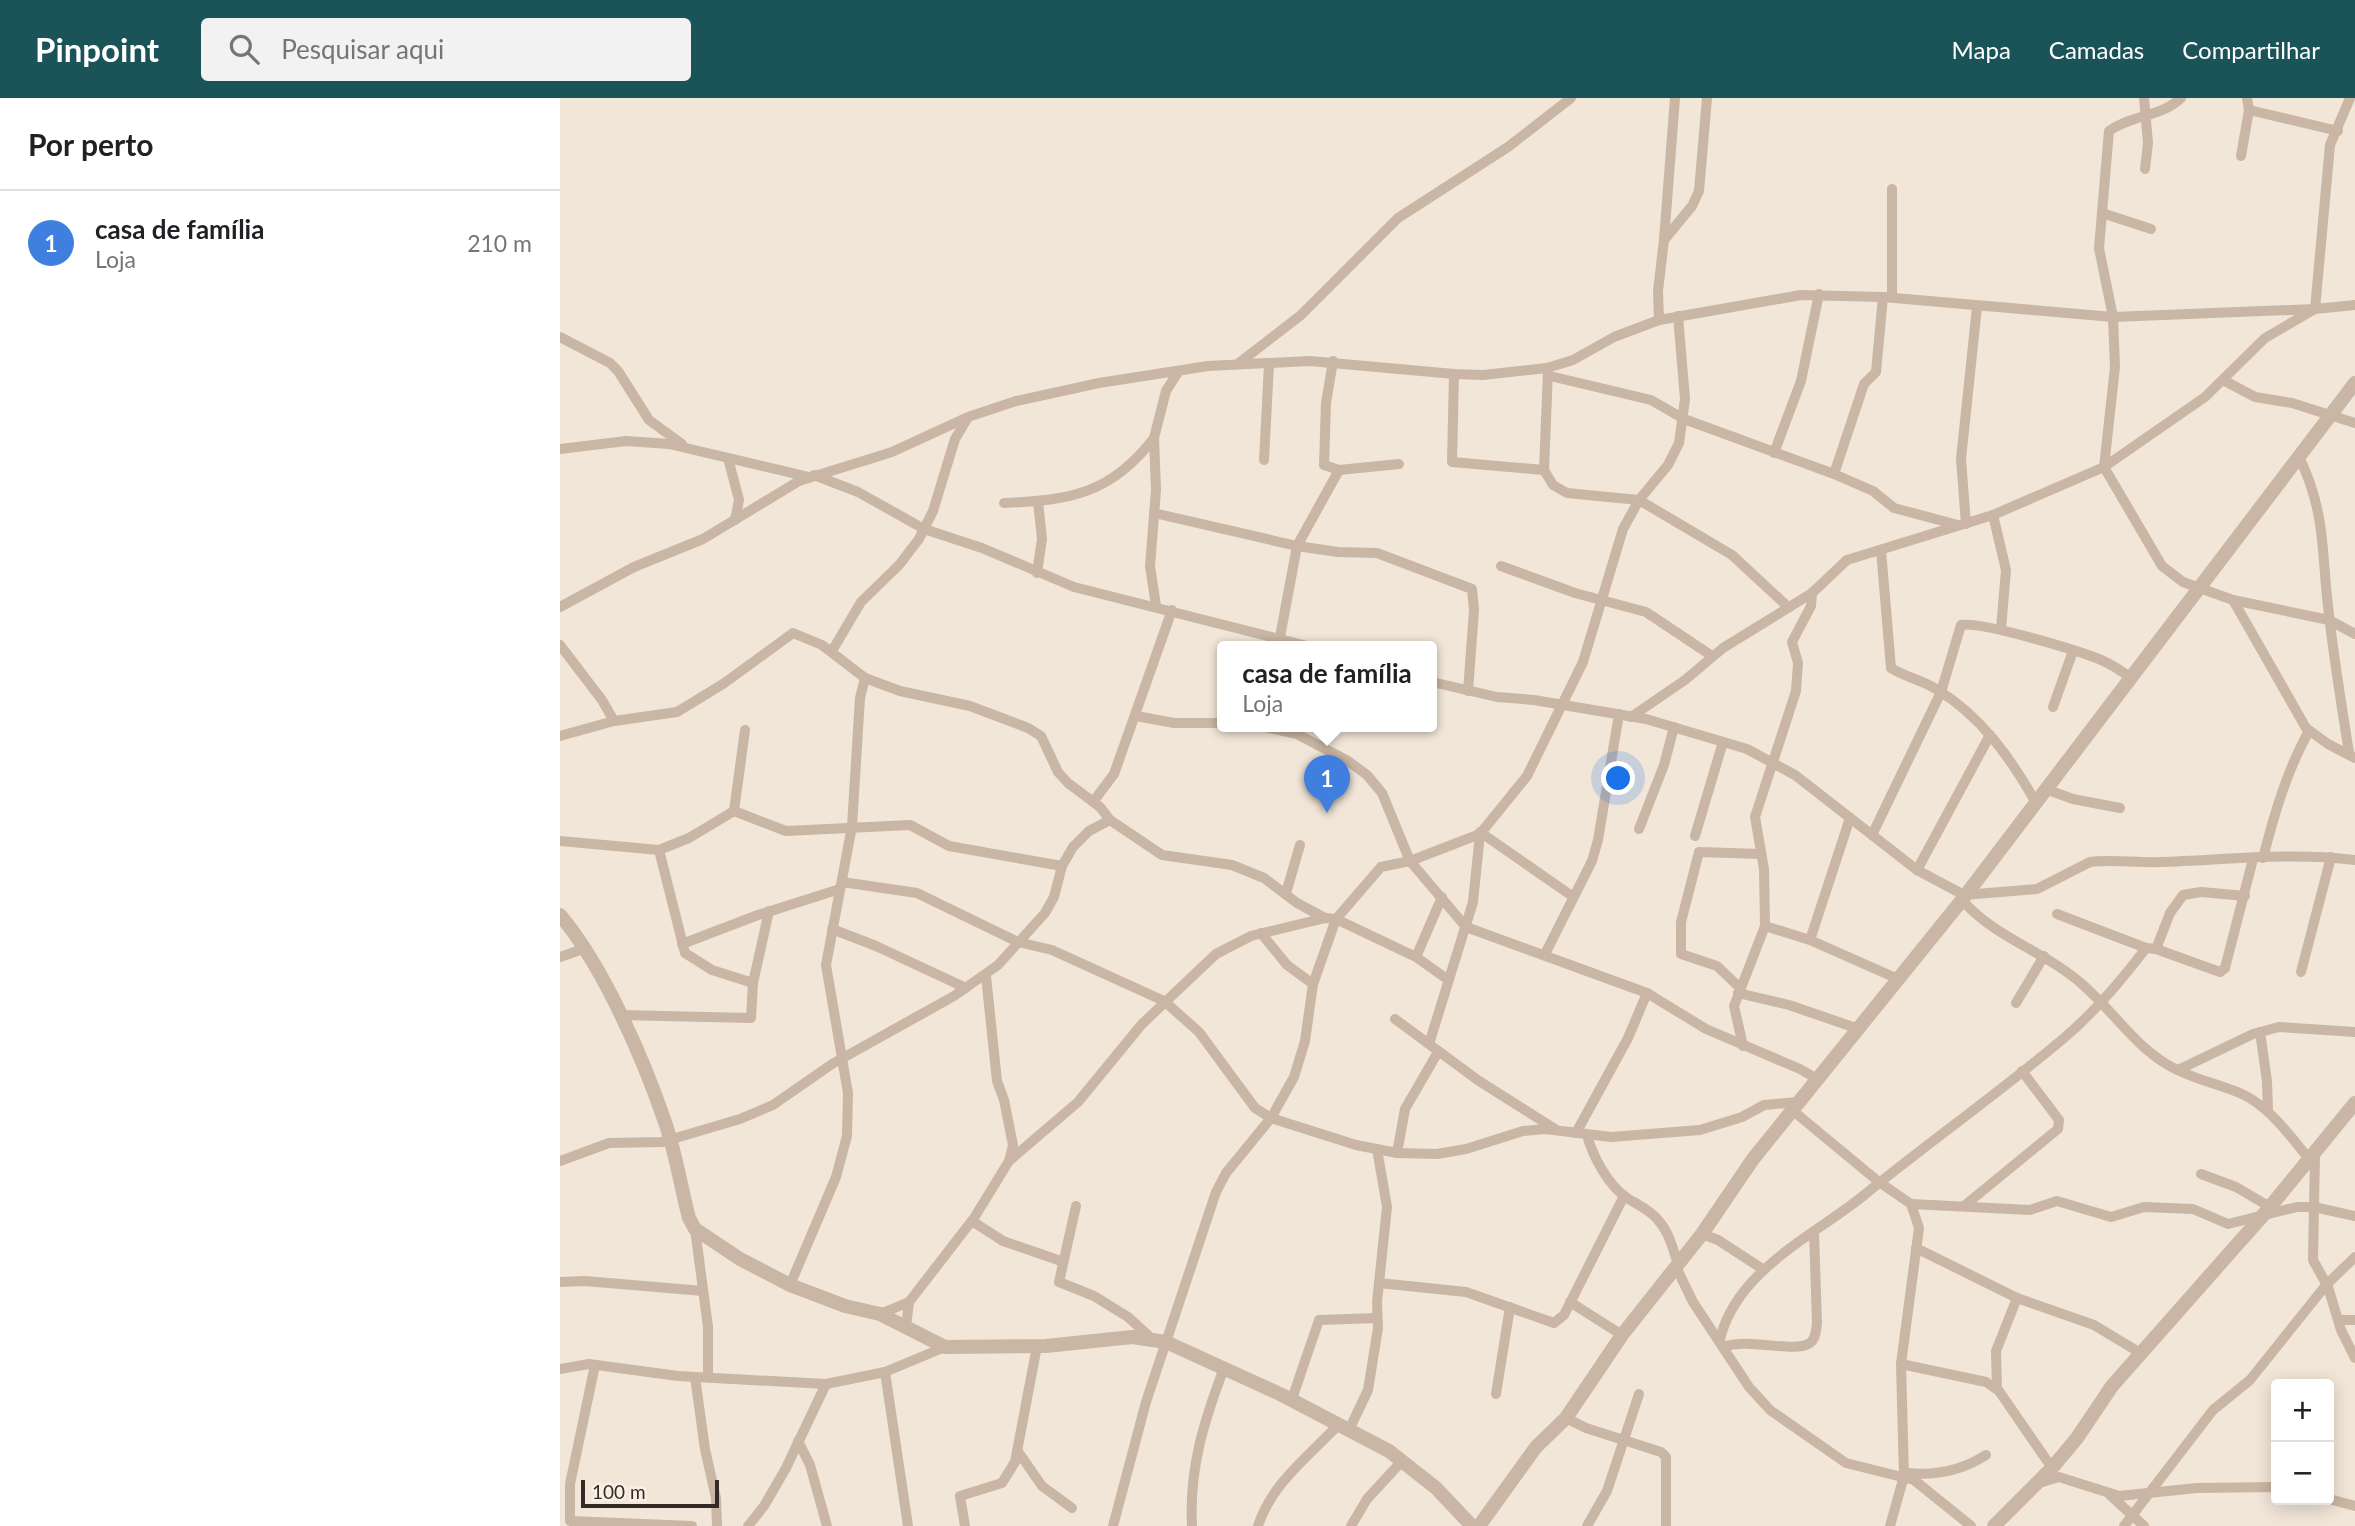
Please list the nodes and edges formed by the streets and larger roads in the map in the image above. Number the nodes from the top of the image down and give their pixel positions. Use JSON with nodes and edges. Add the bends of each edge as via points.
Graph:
{"nodes":[{"id":1,"x":1572,"y":98,"type":"edge"},
{"id":2,"x":1675,"y":98,"type":"edge"},
{"id":3,"x":1707,"y":98,"type":"edge"},
{"id":4,"x":2144,"y":98,"type":"edge"},
{"id":5,"x":2181,"y":98,"type":"edge"},
{"id":6,"x":2247,"y":98,"type":"edge"},
{"id":7,"x":2350,"y":98,"type":"edge"},
{"id":8,"x":2249,"y":110,"type":"junction"},
{"id":9,"x":2147,"y":115,"type":"junction"},
{"id":10,"x":2338,"y":131,"type":"junction"},
{"id":11,"x":2241,"y":156,"type":"dead end"},
{"id":12,"x":2145,"y":169,"type":"dead end"},
{"id":13,"x":1892,"y":188,"type":"dead end"},
{"id":14,"x":2102,"y":213,"type":"junction"},
{"id":15,"x":2151,"y":229,"type":"dead end"},
{"id":16,"x":1664,"y":240,"type":"junction"},
{"id":17,"x":1819,"y":294,"type":"junction"},
{"id":18,"x":1887,"y":297,"type":"junction"},
{"id":19,"x":2355,"y":305,"type":"edge"},
{"id":20,"x":1977,"y":307,"type":"junction"},
{"id":21,"x":2315,"y":309,"type":"junction"},
{"id":22,"x":1678,"y":316,"type":"junction"},
{"id":23,"x":2113,"y":317,"type":"junction"},
{"id":24,"x":1659,"y":320,"type":"junction"},
{"id":25,"x":560,"y":337,"type":"edge"},
{"id":26,"x":1333,"y":361,"type":"junction"},
{"id":27,"x":1239,"y":363,"type":"junction"},
{"id":28,"x":1269,"y":364,"type":"junction"},
{"id":29,"x":1178,"y":372,"type":"junction"},
{"id":30,"x":1548,"y":372,"type":"junction"},
{"id":31,"x":1454,"y":374,"type":"junction"},
{"id":32,"x":1151,"y":375,"type":"junction"},
{"id":33,"x":2223,"y":380,"type":"junction"},
{"id":34,"x":2355,"y":383,"type":"edge"},
{"id":35,"x":1166,"y":391,"type":"junction"},
{"id":36,"x":968,"y":416,"type":"junction"},
{"id":37,"x":2328,"y":416,"type":"junction"},
{"id":38,"x":1684,"y":419,"type":"junction"},
{"id":39,"x":2355,"y":423,"type":"edge"},
{"id":40,"x":1154,"y":438,"type":"junction"},
{"id":41,"x":688,"y":447,"type":"junction"},
{"id":42,"x":560,"y":449,"type":"edge"},
{"id":43,"x":1774,"y":453,"type":"junction"},
{"id":44,"x":2299,"y":457,"type":"junction"},
{"id":45,"x":728,"y":458,"type":"junction"},
{"id":46,"x":1138,"y":458,"type":"junction"},
{"id":47,"x":1264,"y":460,"type":"dead end"},
{"id":48,"x":1399,"y":464,"type":"dead end"},
{"id":49,"x":1156,"y":467,"type":"junction"},
{"id":50,"x":2104,"y":467,"type":"junction"},
{"id":51,"x":1339,"y":470,"type":"junction"},
{"id":52,"x":1544,"y":470,"type":"junction"},
{"id":53,"x":1834,"y":474,"type":"junction"},
{"id":54,"x":811,"y":476,"type":"junction"},
{"id":55,"x":1639,"y":500,"type":"junction"},
{"id":56,"x":1038,"y":501,"type":"junction"},
{"id":57,"x":1003,"y":502,"type":"dead end"},
{"id":58,"x":1154,"y":513,"type":"junction"},
{"id":59,"x":1993,"y":515,"type":"junction"},
{"id":60,"x":735,"y":520,"type":"junction"},
{"id":61,"x":1962,"y":525,"type":"junction"},
{"id":62,"x":924,"y":528,"type":"junction"},
{"id":63,"x":1297,"y":546,"type":"junction"},
{"id":64,"x":1881,"y":550,"type":"junction"},
{"id":65,"x":1501,"y":566,"type":"dead end"},
{"id":66,"x":1037,"y":573,"type":"junction"},
{"id":67,"x":2199,"y":589,"type":"junction"},
{"id":68,"x":1812,"y":593,"type":"junction"},
{"id":69,"x":2233,"y":600,"type":"junction"},
{"id":70,"x":1602,"y":601,"type":"junction"},
{"id":71,"x":1156,"y":606,"type":"junction"},
{"id":72,"x":1787,"y":606,"type":"junction"},
{"id":73,"x":560,"y":607,"type":"edge"},
{"id":74,"x":1172,"y":610,"type":"junction"},
{"id":75,"x":2329,"y":620,"type":"junction"},
{"id":76,"x":2001,"y":629,"type":"junction"},
{"id":77,"x":2355,"y":634,"type":"edge"},
{"id":78,"x":1280,"y":637,"type":"junction"},
{"id":79,"x":1292,"y":641,"type":"edge"},
{"id":80,"x":560,"y":645,"type":"edge"},
{"id":81,"x":832,"y":651,"type":"junction"},
{"id":82,"x":2073,"y":651,"type":"junction"},
{"id":83,"x":1713,"y":656,"type":"junction"},
{"id":84,"x":865,"y":678,"type":"junction"},
{"id":85,"x":2132,"y":679,"type":"junction"},
{"id":86,"x":1437,"y":683,"type":"edge"},
{"id":87,"x":1468,"y":691,"type":"junction"},
{"id":88,"x":1941,"y":692,"type":"junction"},
{"id":89,"x":1560,"y":705,"type":"junction"},
{"id":90,"x":2053,"y":706,"type":"dead end"},
{"id":91,"x":1619,"y":714,"type":"junction"},
{"id":92,"x":1136,"y":716,"type":"junction"},
{"id":93,"x":1631,"y":717,"type":"junction"},
{"id":94,"x":614,"y":721,"type":"junction"},
{"id":95,"x":1217,"y":723,"type":"edge"},
{"id":96,"x":1674,"y":727,"type":"junction"},
{"id":97,"x":745,"y":730,"type":"dead end"},
{"id":98,"x":2309,"y":731,"type":"junction"},
{"id":99,"x":1288,"y":732,"type":"edge"},
{"id":100,"x":1990,"y":735,"type":"junction"},
{"id":101,"x":560,"y":736,"type":"edge"},
{"id":102,"x":1723,"y":742,"type":"junction"},
{"id":103,"x":2352,"y":755,"type":"edge"},
{"id":104,"x":1772,"y":760,"type":"junction"},
{"id":105,"x":2045,"y":789,"type":"junction"},
{"id":106,"x":1093,"y":802,"type":"junction"},
{"id":107,"x":2035,"y":802,"type":"junction"},
{"id":108,"x":2120,"y":808,"type":"dead end"},
{"id":109,"x":734,"y":811,"type":"junction"},
{"id":110,"x":1850,"y":818,"type":"junction"},
{"id":111,"x":1111,"y":820,"type":"junction"},
{"id":112,"x":852,"y":826,"type":"junction"},
{"id":113,"x":1639,"y":829,"type":"dead end"},
{"id":114,"x":1480,"y":833,"type":"junction"},
{"id":115,"x":1872,"y":835,"type":"junction"},
{"id":116,"x":1695,"y":836,"type":"dead end"},
{"id":117,"x":560,"y":841,"type":"edge"},
{"id":118,"x":1300,"y":845,"type":"dead end"},
{"id":119,"x":659,"y":850,"type":"junction"},
{"id":120,"x":1761,"y":854,"type":"junction"},
{"id":121,"x":2332,"y":857,"type":"junction"},
{"id":122,"x":2258,"y":859,"type":"junction"},
{"id":123,"x":2355,"y":860,"type":"edge"},
{"id":124,"x":1410,"y":861,"type":"junction"},
{"id":125,"x":1062,"y":866,"type":"junction"},
{"id":126,"x":1917,"y":870,"type":"junction"},
{"id":127,"x":841,"y":886,"type":"junction"},
{"id":128,"x":1286,"y":893,"type":"junction"},
{"id":129,"x":1572,"y":896,"type":"junction"},
{"id":130,"x":2245,"y":896,"type":"junction"},
{"id":131,"x":1442,"y":897,"type":"junction"},
{"id":132,"x":1963,"y":897,"type":"junction"},
{"id":133,"x":769,"y":911,"type":"junction"},
{"id":134,"x":2057,"y":914,"type":"dead end"},
{"id":135,"x":560,"y":915,"type":"edge"},
{"id":136,"x":1330,"y":918,"type":"junction"},
{"id":137,"x":1765,"y":926,"type":"junction"},
{"id":138,"x":1466,"y":927,"type":"junction"},
{"id":139,"x":832,"y":929,"type":"junction"},
{"id":140,"x":1261,"y":933,"type":"junction"},
{"id":141,"x":1810,"y":940,"type":"junction"},
{"id":142,"x":1018,"y":942,"type":"junction"},
{"id":143,"x":682,"y":944,"type":"junction"},
{"id":144,"x":583,"y":949,"type":"junction"},
{"id":145,"x":2151,"y":949,"type":"junction"},
{"id":146,"x":1545,"y":954,"type":"junction"},
{"id":147,"x":2043,"y":956,"type":"junction"},
{"id":148,"x":560,"y":957,"type":"edge"},
{"id":149,"x":1416,"y":957,"type":"junction"},
{"id":150,"x":2301,"y":972,"type":"dead end"},
{"id":151,"x":986,"y":976,"type":"junction"},
{"id":152,"x":1447,"y":979,"type":"junction"},
{"id":153,"x":1898,"y":979,"type":"junction"},
{"id":154,"x":753,"y":984,"type":"junction"},
{"id":155,"x":1313,"y":984,"type":"junction"},
{"id":156,"x":965,"y":988,"type":"junction"},
{"id":157,"x":1739,"y":990,"type":"junction"},
{"id":158,"x":1647,"y":993,"type":"junction"},
{"id":159,"x":1164,"y":1001,"type":"junction"},
{"id":160,"x":2016,"y":1003,"type":"dead end"},
{"id":161,"x":2101,"y":1005,"type":"junction"},
{"id":162,"x":620,"y":1015,"type":"junction"},
{"id":163,"x":1395,"y":1018,"type":"dead end"},
{"id":164,"x":1859,"y":1029,"type":"junction"},
{"id":165,"x":2260,"y":1032,"type":"junction"},
{"id":166,"x":2355,"y":1032,"type":"edge"},
{"id":167,"x":1429,"y":1044,"type":"junction"},
{"id":168,"x":1743,"y":1046,"type":"junction"},
{"id":169,"x":1438,"y":1052,"type":"junction"},
{"id":170,"x":840,"y":1059,"type":"junction"},
{"id":171,"x":2178,"y":1070,"type":"junction"},
{"id":172,"x":2022,"y":1071,"type":"junction"},
{"id":173,"x":1816,"y":1079,"type":"junction"},
{"id":174,"x":2355,"y":1103,"type":"edge"},
{"id":175,"x":1795,"y":1106,"type":"junction"},
{"id":176,"x":2268,"y":1111,"type":"junction"},
{"id":177,"x":1271,"y":1118,"type":"junction"},
{"id":178,"x":1555,"y":1129,"type":"junction"},
{"id":179,"x":1581,"y":1134,"type":"junction"},
{"id":180,"x":670,"y":1140,"type":"junction"},
{"id":181,"x":1377,"y":1149,"type":"junction"},
{"id":182,"x":1397,"y":1153,"type":"junction"},
{"id":183,"x":2313,"y":1156,"type":"junction"},
{"id":184,"x":560,"y":1161,"type":"edge"},
{"id":185,"x":1009,"y":1161,"type":"junction"},
{"id":186,"x":2201,"y":1174,"type":"dead end"},
{"id":187,"x":1879,"y":1182,"type":"junction"},
{"id":188,"x":1624,"y":1196,"type":"junction"},
{"id":189,"x":1911,"y":1204,"type":"junction"},
{"id":190,"x":1076,"y":1206,"type":"dead end"},
{"id":191,"x":1964,"y":1206,"type":"junction"},
{"id":192,"x":2314,"y":1206,"type":"junction"},
{"id":193,"x":2268,"y":1210,"type":"junction"},
{"id":194,"x":2355,"y":1216,"type":"edge"},
{"id":195,"x":972,"y":1221,"type":"junction"},
{"id":196,"x":695,"y":1229,"type":"junction"},
{"id":197,"x":1814,"y":1232,"type":"junction"},
{"id":198,"x":1702,"y":1234,"type":"junction"},
{"id":199,"x":1916,"y":1248,"type":"junction"},
{"id":200,"x":2355,"y":1256,"type":"edge"},
{"id":201,"x":1061,"y":1261,"type":"junction"},
{"id":202,"x":1677,"y":1266,"type":"junction"},
{"id":203,"x":1764,"y":1270,"type":"junction"},
{"id":204,"x":2319,"y":1274,"type":"junction"},
{"id":205,"x":560,"y":1282,"type":"edge"},
{"id":206,"x":1379,"y":1283,"type":"junction"},
{"id":207,"x":2326,"y":1284,"type":"junction"},
{"id":208,"x":790,"y":1285,"type":"junction"},
{"id":209,"x":703,"y":1291,"type":"junction"},
{"id":210,"x":2017,"y":1298,"type":"junction"},
{"id":211,"x":1570,"y":1301,"type":"junction"},
{"id":212,"x":909,"y":1302,"type":"junction"},
{"id":213,"x":2311,"y":1303,"type":"junction"},
{"id":214,"x":1510,"y":1307,"type":"junction"},
{"id":215,"x":880,"y":1314,"type":"junction"},
{"id":216,"x":1377,"y":1318,"type":"junction"},
{"id":217,"x":2338,"y":1320,"type":"junction"},
{"id":218,"x":2355,"y":1320,"type":"edge"},
{"id":219,"x":906,"y":1326,"type":"junction"},
{"id":220,"x":1622,"y":1335,"type":"junction"},
{"id":221,"x":1150,"y":1337,"type":"junction"},
{"id":222,"x":1166,"y":1342,"type":"junction"},
{"id":223,"x":1721,"y":1343,"type":"junction"},
{"id":224,"x":1037,"y":1346,"type":"junction"},
{"id":225,"x":945,"y":1347,"type":"junction"},
{"id":226,"x":2142,"y":1354,"type":"junction"},
{"id":227,"x":2355,"y":1358,"type":"edge"},
{"id":228,"x":1901,"y":1364,"type":"junction"},
{"id":229,"x":594,"y":1365,"type":"junction"},
{"id":230,"x":1224,"y":1368,"type":"junction"},
{"id":231,"x":560,"y":1369,"type":"edge"},
{"id":232,"x":885,"y":1371,"type":"junction"},
{"id":233,"x":695,"y":1377,"type":"junction"},
{"id":234,"x":708,"y":1377,"type":"junction"},
{"id":235,"x":826,"y":1384,"type":"junction"},
{"id":236,"x":1997,"y":1389,"type":"junction"},
{"id":237,"x":1496,"y":1394,"type":"dead end"},
{"id":238,"x":1639,"y":1394,"type":"dead end"},
{"id":239,"x":1292,"y":1399,"type":"junction"},
{"id":240,"x":1566,"y":1418,"type":"junction"},
{"id":241,"x":1343,"y":1428,"type":"junction"},
{"id":242,"x":798,"y":1441,"type":"junction"},
{"id":243,"x":1625,"y":1441,"type":"junction"},
{"id":244,"x":1017,"y":1450,"type":"junction"},
{"id":245,"x":1986,"y":1455,"type":"dead end"},
{"id":246,"x":1403,"y":1460,"type":"junction"},
{"id":247,"x":2052,"y":1468,"type":"junction"},
{"id":248,"x":1904,"y":1475,"type":"junction"},
{"id":249,"x":2035,"y":1485,"type":"junction"},
{"id":250,"x":2271,"y":1487,"type":"edge"},
{"id":251,"x":2147,"y":1494,"type":"junction"},
{"id":252,"x":2110,"y":1495,"type":"junction"},
{"id":253,"x":2334,"y":1500,"type":"edge"},
{"id":254,"x":2355,"y":1506,"type":"edge"},
{"id":255,"x":1072,"y":1508,"type":"dead end"},
{"id":256,"x":2132,"y":1516,"type":"junction"},
{"id":257,"x":692,"y":1526,"type":"edge"},
{"id":258,"x":717,"y":1526,"type":"edge"},
{"id":259,"x":748,"y":1526,"type":"edge"},
{"id":260,"x":827,"y":1526,"type":"edge"},
{"id":261,"x":908,"y":1526,"type":"edge"},
{"id":262,"x":965,"y":1526,"type":"edge"},
{"id":263,"x":1113,"y":1526,"type":"edge"},
{"id":264,"x":1192,"y":1526,"type":"edge"},
{"id":265,"x":1258,"y":1526,"type":"edge"},
{"id":266,"x":1351,"y":1526,"type":"edge"},
{"id":267,"x":1472,"y":1526,"type":"edge"},
{"id":268,"x":1479,"y":1526,"type":"edge"},
{"id":269,"x":1587,"y":1526,"type":"edge"},
{"id":270,"x":1665,"y":1526,"type":"edge"},
{"id":271,"x":1890,"y":1526,"type":"edge"},
{"id":272,"x":1971,"y":1526,"type":"edge"},
{"id":273,"x":1994,"y":1526,"type":"edge"},
{"id":274,"x":2124,"y":1526,"type":"edge"},
{"id":275,"x":2144,"y":1526,"type":"edge"}],
"edges":[{"from":1,"to":27,"type":"street","via":[[1398,218],[1301,315]]},
{"from":2,"to":16,"type":"street"},
{"from":3,"to":16,"type":"street","via":[[1699,191]]},
{"from":4,"to":9,"type":"street"},
{"from":5,"to":9,"type":"street","via":[[2173,106]]},
{"from":6,"to":8,"type":"street"},
{"from":7,"to":10,"type":"street"},
{"from":8,"to":10,"type":"street"},
{"from":8,"to":11,"type":"street"},
{"from":9,"to":12,"type":"street"},
{"from":9,"to":14,"type":"street","via":[[2123,121],[2109,131]]},
{"from":10,"to":21,"type":"street","via":[[2330,145]]},
{"from":13,"to":18,"type":"street"},
{"from":14,"to":15,"type":"street"},
{"from":14,"to":23,"type":"street","via":[[2099,248]]},
{"from":16,"to":24,"type":"street"},
{"from":17,"to":18,"type":"street"},
{"from":17,"to":22,"type":"street"},
{"from":17,"to":43,"type":"street","via":[[1801,381]]},
{"from":18,"to":20,"type":"street"},
{"from":18,"to":53,"type":"street","via":[[1876,372],[1864,384]]},
{"from":19,"to":21,"type":"street"},
{"from":20,"to":23,"type":"street"},
{"from":20,"to":61,"type":"street","via":[[1961,459]]},
{"from":21,"to":23,"type":"street"},
{"from":21,"to":33,"type":"street","via":[[2265,338]]},
{"from":22,"to":24,"type":"street"},
{"from":22,"to":38,"type":"street"},
{"from":23,"to":50,"type":"street","via":[[2115,367]]},
{"from":24,"to":30,"type":"street","via":[[1614,337]]},
{"from":25,"to":41,"type":"street","via":[[610,363],[649,421]]},
{"from":26,"to":28,"type":"street"},
{"from":26,"to":31,"type":"street"},
{"from":26,"to":51,"type":"street","via":[[1324,461],[1327,467]]},
{"from":27,"to":28,"type":"street"},
{"from":27,"to":29,"type":"street"},
{"from":28,"to":47,"type":"street"},
{"from":29,"to":32,"type":"street"},
{"from":29,"to":35,"type":"street"},
{"from":30,"to":31,"type":"street"},
{"from":30,"to":38,"type":"street","via":[[1651,400]]},
{"from":30,"to":52,"type":"street"},
{"from":31,"to":52,"type":"street","via":[[1452,463]]},
{"from":32,"to":35,"type":"street"},
{"from":32,"to":36,"type":"street","via":[[1064,390]]},
{"from":33,"to":37,"type":"street","via":[[2255,397],[2292,403]]},
{"from":33,"to":50,"type":"street","via":[[2185,413]]},
{"from":34,"to":37,"type":"street"},
{"from":35,"to":40,"type":"street"},
{"from":36,"to":54,"type":"street","via":[[892,452]]},
{"from":36,"to":62,"type":"street","via":[[955,439]]},
{"from":37,"to":39,"type":"street"},
{"from":37,"to":44,"type":"street"},
{"from":38,"to":43,"type":"street"},
{"from":38,"to":55,"type":"street","via":[[1675,453]]},
{"from":40,"to":46,"type":"street"},
{"from":40,"to":49,"type":"street"},
{"from":41,"to":42,"type":"street","via":[[626,441]]},
{"from":41,"to":45,"type":"street"},
{"from":43,"to":53,"type":"street"},
{"from":44,"to":67,"type":"street"},
{"from":44,"to":75,"type":"street","via":[[2322,526]]},
{"from":45,"to":54,"type":"street"},
{"from":45,"to":60,"type":"street","via":[[739,500]]},
{"from":46,"to":49,"type":"street"},
{"from":46,"to":56,"type":"street","via":[[1106,485]]},
{"from":48,"to":51,"type":"street"},
{"from":49,"to":58,"type":"street"},
{"from":50,"to":59,"type":"street"},
{"from":50,"to":67,"type":"street","via":[[2162,566]]},
{"from":51,"to":63,"type":"street"},
{"from":52,"to":55,"type":"street","via":[[1553,485],[1567,493]]},
{"from":53,"to":61,"type":"street","via":[[1873,491],[1894,508]]},
{"from":54,"to":60,"type":"street"},
{"from":54,"to":62,"type":"street","via":[[858,492]]},
{"from":55,"to":70,"type":"street","via":[[1619,540]]},
{"from":55,"to":72,"type":"street","via":[[1732,555]]},
{"from":56,"to":57,"type":"street"},
{"from":56,"to":66,"type":"street","via":[[1042,539]]},
{"from":58,"to":63,"type":"street"},
{"from":58,"to":71,"type":"street","via":[[1150,566]]},
{"from":59,"to":61,"type":"street"},
{"from":59,"to":76,"type":"street","via":[[2006,570]]},
{"from":60,"to":73,"type":"street"},
{"from":61,"to":64,"type":"street"},
{"from":62,"to":66,"type":"street"},
{"from":62,"to":81,"type":"street","via":[[908,555],[861,602]]},
{"from":63,"to":78,"type":"street"},
{"from":63,"to":87,"type":"street","via":[[1377,553],[1472,589]]},
{"from":64,"to":68,"type":"street","via":[[1847,560]]},
{"from":64,"to":88,"type":"street","via":[[1889,663],[1896,672]]},
{"from":65,"to":70,"type":"street"},
{"from":66,"to":71,"type":"street","via":[[1095,593]]},
{"from":67,"to":69,"type":"street"},
{"from":67,"to":85,"type":"street"},
{"from":68,"to":72,"type":"street"},
{"from":68,"to":104,"type":"street","via":[[1811,606],[1792,642],[1798,663],[1796,691]]},
{"from":69,"to":75,"type":"street"},
{"from":69,"to":98,"type":"street"},
{"from":70,"to":83,"type":"street","via":[[1646,612]]},
{"from":70,"to":89,"type":"street","via":[[1583,662]]},
{"from":71,"to":74,"type":"street"},
{"from":72,"to":83,"type":"street"},
{"from":74,"to":78,"type":"street"},
{"from":74,"to":92,"type":"street"},
{"from":75,"to":77,"type":"street"},
{"from":75,"to":103,"type":"street"},
{"from":76,"to":82,"type":"street"},
{"from":76,"to":88,"type":"street","via":[[1961,625]]},
{"from":78,"to":79,"type":"street"},
{"from":80,"to":94,"type":"street"},
{"from":81,"to":84,"type":"street"},
{"from":81,"to":94,"type":"street","via":[[793,633],[677,712]]},
{"from":82,"to":85,"type":"street","via":[[2107,663]]},
{"from":82,"to":90,"type":"street"},
{"from":83,"to":93,"type":"street"},
{"from":84,"to":106,"type":"street","via":[[910,694],[970,706],[1028,728],[1041,736],[1058,772]]},
{"from":84,"to":112,"type":"street"},
{"from":85,"to":105,"type":"street"},
{"from":86,"to":87,"type":"street"},
{"from":87,"to":89,"type":"street"},
{"from":88,"to":100,"type":"street"},
{"from":88,"to":115,"type":"street"},
{"from":89,"to":91,"type":"street"},
{"from":89,"to":114,"type":"street","via":[[1527,776]]},
{"from":91,"to":93,"type":"street"},
{"from":91,"to":129,"type":"street","via":[[1598,841]]},
{"from":92,"to":95,"type":"street","via":[[1174,723]]},
{"from":92,"to":106,"type":"street","via":[[1114,774]]},
{"from":93,"to":96,"type":"street"},
{"from":94,"to":101,"type":"street"},
{"from":96,"to":102,"type":"street"},
{"from":96,"to":113,"type":"street"},
{"from":97,"to":109,"type":"street"},
{"from":98,"to":103,"type":"street"},
{"from":98,"to":122,"type":"street"},
{"from":99,"to":124,"type":"street","via":[[1367,775],[1382,793]]},
{"from":100,"to":107,"type":"street"},
{"from":100,"to":126,"type":"street"},
{"from":102,"to":104,"type":"street"},
{"from":102,"to":116,"type":"street"},
{"from":104,"to":110,"type":"street"},
{"from":104,"to":120,"type":"street","via":[[1755,817]]},
{"from":105,"to":107,"type":"street"},
{"from":105,"to":108,"type":"street"},
{"from":106,"to":111,"type":"street"},
{"from":107,"to":132,"type":"street"},
{"from":109,"to":112,"type":"street","via":[[786,831]]},
{"from":109,"to":119,"type":"street"},
{"from":110,"to":115,"type":"street"},
{"from":110,"to":141,"type":"street"},
{"from":111,"to":125,"type":"street","via":[[1082,837]]},
{"from":111,"to":128,"type":"street","via":[[1162,855],[1232,865]]},
{"from":112,"to":125,"type":"street","via":[[910,825],[949,846]]},
{"from":112,"to":127,"type":"street"},
{"from":114,"to":124,"type":"street"},
{"from":114,"to":129,"type":"street"},
{"from":114,"to":138,"type":"street"},
{"from":115,"to":126,"type":"street"},
{"from":117,"to":119,"type":"street"},
{"from":118,"to":128,"type":"street"},
{"from":119,"to":143,"type":"street"},
{"from":120,"to":137,"type":"street"},
{"from":120,"to":157,"type":"street","via":[[1699,852],[1681,922],[1681,954],[1717,966]]},
{"from":121,"to":122,"type":"street"},
{"from":121,"to":123,"type":"street"},
{"from":121,"to":150,"type":"street"},
{"from":122,"to":130,"type":"street"},
{"from":122,"to":132,"type":"street","via":[[2090,862],[2037,889]]},
{"from":124,"to":131,"type":"street"},
{"from":124,"to":136,"type":"street","via":[[1381,867]]},
{"from":125,"to":142,"type":"street","via":[[1045,913]]},
{"from":126,"to":132,"type":"street"},
{"from":127,"to":133,"type":"street"},
{"from":127,"to":139,"type":"street"},
{"from":127,"to":142,"type":"street","via":[[917,893]]},
{"from":128,"to":136,"type":"street"},
{"from":129,"to":146,"type":"street"},
{"from":130,"to":145,"type":"street","via":[[2183,895]]},
{"from":130,"to":145,"type":"street","via":[[2223,971]]},
{"from":131,"to":138,"type":"street"},
{"from":131,"to":149,"type":"street"},
{"from":132,"to":147,"type":"street","via":[[1986,925]]},
{"from":132,"to":153,"type":"street"},
{"from":133,"to":143,"type":"street"},
{"from":133,"to":154,"type":"street"},
{"from":134,"to":145,"type":"street"},
{"from":135,"to":144,"type":"street"},
{"from":136,"to":140,"type":"street"},
{"from":136,"to":149,"type":"street"},
{"from":136,"to":155,"type":"street"},
{"from":137,"to":141,"type":"street"},
{"from":137,"to":157,"type":"street"},
{"from":138,"to":146,"type":"street"},
{"from":138,"to":152,"type":"street"},
{"from":139,"to":156,"type":"street"},
{"from":139,"to":170,"type":"street","via":[[826,965]]},
{"from":140,"to":155,"type":"street","via":[[1282,960]]},
{"from":140,"to":159,"type":"street","via":[[1216,954]]},
{"from":141,"to":153,"type":"street"},
{"from":142,"to":151,"type":"street"},
{"from":142,"to":159,"type":"street","via":[[1052,950]]},
{"from":143,"to":154,"type":"street","via":[[691,958],[712,970]]},
{"from":144,"to":148,"type":"street"},
{"from":144,"to":162,"type":"street"},
{"from":145,"to":161,"type":"street"},
{"from":146,"to":158,"type":"street"},
{"from":147,"to":160,"type":"street"},
{"from":147,"to":161,"type":"street","via":[[2082,984]]},
{"from":149,"to":152,"type":"street"},
{"from":151,"to":156,"type":"street"},
{"from":151,"to":185,"type":"street","via":[[997,1081],[1013,1145]]},
{"from":152,"to":167,"type":"street"},
{"from":153,"to":164,"type":"street"},
{"from":154,"to":162,"type":"street","via":[[751,1018]]},
{"from":155,"to":177,"type":"street","via":[[1300,1060]]},
{"from":156,"to":170,"type":"street"},
{"from":157,"to":164,"type":"street"},
{"from":157,"to":168,"type":"street","via":[[1735,1020]]},
{"from":158,"to":168,"type":"street","via":[[1706,1030]]},
{"from":158,"to":179,"type":"street"},
{"from":159,"to":177,"type":"street","via":[[1199,1032],[1244,1097]]},
{"from":159,"to":185,"type":"street","via":[[1077,1102]]},
{"from":161,"to":171,"type":"street","via":[[2143,1046]]},
{"from":161,"to":172,"type":"street"},
{"from":162,"to":180,"type":"street"},
{"from":163,"to":167,"type":"street"},
{"from":164,"to":173,"type":"street"},
{"from":165,"to":166,"type":"street","via":[[2290,1026]]},
{"from":165,"to":171,"type":"street"},
{"from":165,"to":176,"type":"street"},
{"from":167,"to":169,"type":"street"},
{"from":168,"to":173,"type":"street"},
{"from":169,"to":178,"type":"street"},
{"from":169,"to":182,"type":"street","via":[[1405,1109]]},
{"from":170,"to":180,"type":"street","via":[[773,1105]]},
{"from":170,"to":208,"type":"street","via":[[849,1114],[843,1157]]},
{"from":171,"to":176,"type":"street","via":[[2243,1095]]},
{"from":172,"to":187,"type":"street"},
{"from":172,"to":191,"type":"street","via":[[2059,1120],[2058,1129]]},
{"from":173,"to":175,"type":"street"},
{"from":174,"to":183,"type":"street"},
{"from":175,"to":179,"type":"street","via":[[1764,1105],[1700,1130],[1611,1138]]},
{"from":175,"to":187,"type":"street"},
{"from":175,"to":198,"type":"street"},
{"from":176,"to":183,"type":"street"},
{"from":177,"to":181,"type":"street"},
{"from":177,"to":222,"type":"street","via":[[1216,1192]]},
{"from":178,"to":179,"type":"street"},
{"from":178,"to":182,"type":"street","via":[[1523,1131],[1437,1154]]},
{"from":179,"to":188,"type":"street"},
{"from":180,"to":184,"type":"street","via":[[609,1143]]},
{"from":180,"to":196,"type":"street"},
{"from":181,"to":182,"type":"street"},
{"from":181,"to":206,"type":"street","via":[[1387,1206]]},
{"from":183,"to":192,"type":"street"},
{"from":183,"to":193,"type":"street"},
{"from":185,"to":195,"type":"street"},
{"from":186,"to":193,"type":"street","via":[[2236,1187]]},
{"from":187,"to":189,"type":"street"},
{"from":187,"to":197,"type":"street"},
{"from":188,"to":202,"type":"street","via":[[1657,1218],[1669,1237]]},
{"from":188,"to":211,"type":"street"},
{"from":189,"to":191,"type":"street"},
{"from":189,"to":199,"type":"street","via":[[1919,1228]]},
{"from":190,"to":201,"type":"street"},
{"from":191,"to":193,"type":"street","via":[[2030,1210],[2057,1201],[2111,1217],[2144,1207],[2193,1209],[2228,1224],[2248,1221]]},
{"from":192,"to":193,"type":"street"},
{"from":192,"to":194,"type":"street"},
{"from":192,"to":204,"type":"street","via":[[2311,1242]]},
{"from":193,"to":226,"type":"street"},
{"from":195,"to":201,"type":"street","via":[[1003,1241]]},
{"from":195,"to":212,"type":"street"},
{"from":196,"to":208,"type":"street"},
{"from":196,"to":209,"type":"street"},
{"from":197,"to":203,"type":"street"},
{"from":197,"to":223,"type":"street","via":[[1815,1338],[1809,1344],[1790,1347]]},
{"from":198,"to":202,"type":"street"},
{"from":198,"to":203,"type":"street"},
{"from":199,"to":210,"type":"street"},
{"from":199,"to":228,"type":"street"},
{"from":200,"to":207,"type":"street"},
{"from":201,"to":221,"type":"street","via":[[1060,1283],[1094,1296]]},
{"from":202,"to":220,"type":"street"},
{"from":202,"to":223,"type":"street","via":[[1693,1302]]},
{"from":203,"to":223,"type":"street","via":[[1729,1311]]},
{"from":204,"to":207,"type":"street"},
{"from":204,"to":213,"type":"street"},
{"from":205,"to":209,"type":"street"},
{"from":206,"to":214,"type":"street","via":[[1466,1292]]},
{"from":206,"to":216,"type":"street"},
{"from":207,"to":213,"type":"street"},
{"from":207,"to":217,"type":"street"},
{"from":208,"to":215,"type":"street"},
{"from":209,"to":234,"type":"street"},
{"from":210,"to":226,"type":"street","via":[[2094,1325]]},
{"from":210,"to":236,"type":"street","via":[[1996,1351]]},
{"from":211,"to":214,"type":"street","via":[[1554,1322]]},
{"from":211,"to":220,"type":"street"},
{"from":212,"to":215,"type":"street"},
{"from":212,"to":219,"type":"street"},
{"from":213,"to":251,"type":"street","via":[[2249,1380],[2213,1410]]},
{"from":214,"to":237,"type":"street"},
{"from":215,"to":219,"type":"street"},
{"from":216,"to":239,"type":"street","via":[[1319,1320]]},
{"from":216,"to":241,"type":"street","via":[[1367,1390]]},
{"from":217,"to":218,"type":"street"},
{"from":217,"to":227,"type":"street"},
{"from":219,"to":225,"type":"street"},
{"from":220,"to":240,"type":"street"},
{"from":221,"to":222,"type":"street"},
{"from":221,"to":224,"type":"street"},
{"from":222,"to":230,"type":"street"},
{"from":222,"to":263,"type":"street"},
{"from":223,"to":248,"type":"street","via":[[1749,1387],[1791,1427],[1846,1463]]},
{"from":224,"to":225,"type":"street"},
{"from":224,"to":244,"type":"street"},
{"from":225,"to":232,"type":"street"},
{"from":226,"to":247,"type":"street","via":[[2112,1386]]},
{"from":228,"to":236,"type":"street","via":[[1986,1382]]},
{"from":228,"to":248,"type":"street"},
{"from":229,"to":231,"type":"street"},
{"from":229,"to":233,"type":"street"},
{"from":229,"to":257,"type":"street","via":[[570,1484],[570,1521]]},
{"from":230,"to":239,"type":"street"},
{"from":230,"to":264,"type":"street","via":[[1194,1459]]},
{"from":232,"to":235,"type":"street"},
{"from":232,"to":261,"type":"street"},
{"from":233,"to":234,"type":"street"},
{"from":233,"to":258,"type":"street"},
{"from":234,"to":235,"type":"street"},
{"from":235,"to":242,"type":"street"},
{"from":236,"to":247,"type":"street"},
{"from":238,"to":243,"type":"street"},
{"from":239,"to":241,"type":"street"},
{"from":240,"to":243,"type":"street"},
{"from":240,"to":268,"type":"street","via":[[1536,1447]]},
{"from":241,"to":246,"type":"street"},
{"from":241,"to":265,"type":"street","via":[[1280,1483]]},
{"from":242,"to":259,"type":"street","via":[[764,1506]]},
{"from":242,"to":260,"type":"street"},
{"from":243,"to":269,"type":"street","via":[[1607,1491]]},
{"from":243,"to":270,"type":"street","via":[[1667,1457]]},
{"from":244,"to":255,"type":"street","via":[[1042,1486]]},
{"from":244,"to":262,"type":"street","via":[[1002,1483],[960,1496]]},
{"from":245,"to":248,"type":"street","via":[[1967,1467],[1934,1475]]},
{"from":246,"to":266,"type":"street","via":[[1367,1499]]},
{"from":246,"to":267,"type":"street"},
{"from":247,"to":249,"type":"street"},
{"from":248,"to":271,"type":"street"},
{"from":248,"to":272,"type":"street"},
{"from":249,"to":252,"type":"street","via":[[2059,1477]]},
{"from":249,"to":273,"type":"street"},
{"from":250,"to":251,"type":"street"},
{"from":251,"to":252,"type":"street"},
{"from":251,"to":256,"type":"street"},
{"from":252,"to":256,"type":"street"},
{"from":253,"to":254,"type":"street"},
{"from":256,"to":274,"type":"street"},
{"from":256,"to":275,"type":"street"}]}
